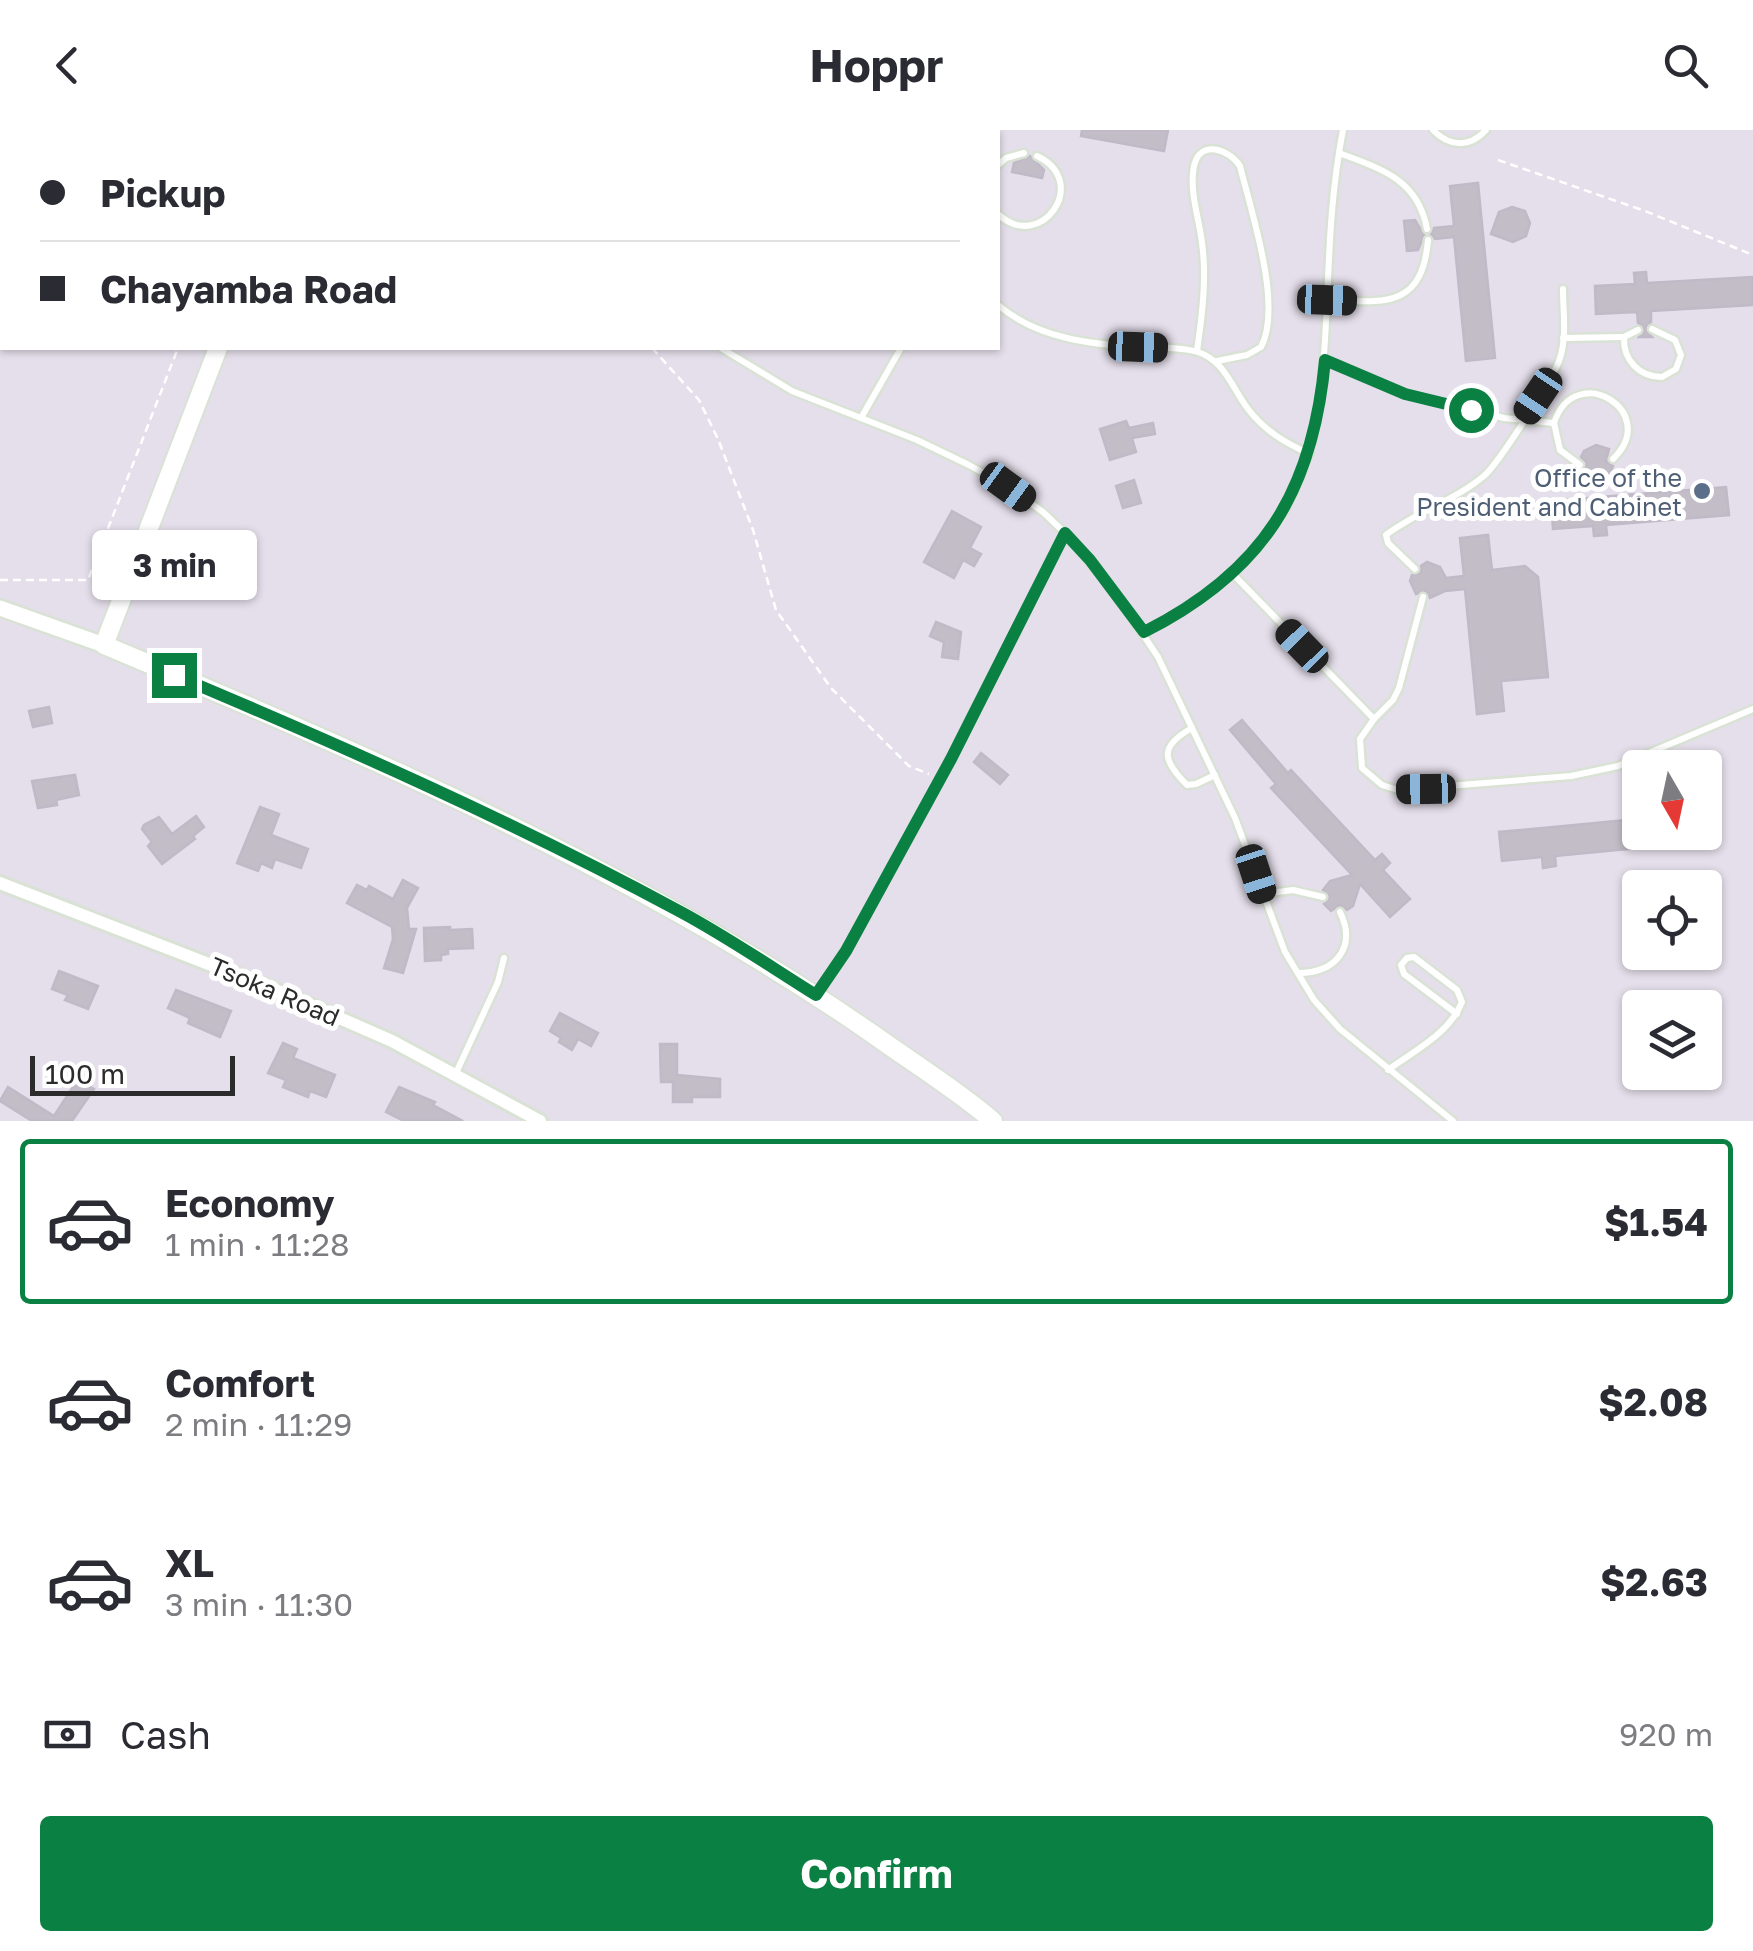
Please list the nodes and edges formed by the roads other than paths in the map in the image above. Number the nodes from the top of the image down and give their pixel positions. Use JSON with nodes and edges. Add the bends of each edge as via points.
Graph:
{"nodes":[{"id":1,"x":1343,"y":130,"type":"edge"},
{"id":2,"x":1432,"y":130,"type":"edge"},
{"id":3,"x":1486,"y":130,"type":"edge"},
{"id":4,"x":1339,"y":153,"type":"junction"},
{"id":5,"x":1024,"y":154,"type":"dead end"},
{"id":6,"x":1037,"y":156,"type":"dead end"},
{"id":7,"x":1000,"y":163,"type":"edge"},
{"id":8,"x":1000,"y":219,"type":"edge"},
{"id":9,"x":1427,"y":229,"type":"dead end"},
{"id":10,"x":1428,"y":240,"type":"dead end"},
{"id":11,"x":1563,"y":289,"type":"dead end"},
{"id":12,"x":1327,"y":300,"type":"junction"},
{"id":13,"x":1000,"y":306,"type":"edge"},
{"id":14,"x":1652,"y":329,"type":"dead end"},
{"id":15,"x":1638,"y":330,"type":"dead end"},
{"id":16,"x":1624,"y":337,"type":"junction"},
{"id":17,"x":1563,"y":338,"type":"junction"},
{"id":18,"x":217,"y":350,"type":"edge"},
{"id":19,"x":724,"y":350,"type":"edge"},
{"id":20,"x":900,"y":350,"type":"edge"},
{"id":21,"x":1196,"y":351,"type":"junction"},
{"id":22,"x":1325,"y":360,"type":"junction"},
{"id":23,"x":1217,"y":361,"type":"junction"},
{"id":24,"x":861,"y":418,"type":"junction"},
{"id":25,"x":1522,"y":421,"type":"junction"},
{"id":26,"x":1554,"y":423,"type":"junction"},
{"id":27,"x":1310,"y":454,"type":"junction"},
{"id":28,"x":1613,"y":459,"type":"dead end"},
{"id":29,"x":1580,"y":465,"type":"dead end"},
{"id":30,"x":1065,"y":533,"type":"junction"},
{"id":31,"x":1414,"y":569,"type":"dead end"},
{"id":32,"x":1231,"y":572,"type":"junction"},
{"id":33,"x":1424,"y":597,"type":"dead end"},
{"id":34,"x":0,"y":608,"type":"edge"},
{"id":35,"x":1144,"y":632,"type":"junction"},
{"id":36,"x":104,"y":645,"type":"junction"},
{"id":37,"x":1753,"y":709,"type":"edge"},
{"id":38,"x":1374,"y":719,"type":"junction"},
{"id":39,"x":1192,"y":728,"type":"junction"},
{"id":40,"x":1215,"y":775,"type":"junction"},
{"id":41,"x":0,"y":883,"type":"edge"},
{"id":42,"x":1262,"y":894,"type":"junction"},
{"id":43,"x":1323,"y":897,"type":"dead end"},
{"id":44,"x":1340,"y":912,"type":"dead end"},
{"id":45,"x":504,"y":958,"type":"dead end"},
{"id":46,"x":1297,"y":973,"type":"junction"},
{"id":47,"x":816,"y":995,"type":"junction"},
{"id":48,"x":1457,"y":1014,"type":"junction"},
{"id":49,"x":1388,"y":1070,"type":"junction"},
{"id":50,"x":456,"y":1073,"type":"junction"},
{"id":51,"x":540,"y":1121,"type":"edge"},
{"id":52,"x":994,"y":1121,"type":"edge"},
{"id":53,"x":1453,"y":1121,"type":"edge"}],
"edges":[{"from":1,"to":4,"type":"lane"},
{"from":2,"to":3,"type":"lane","via":[[1458,144]]},
{"from":4,"to":9,"type":"lane","via":[[1402,180],[1420,204]]},
{"from":4,"to":12,"type":"lane"},
{"from":5,"to":7,"type":"lane"},
{"from":6,"to":8,"type":"lane","via":[[1061,184],[1054,212],[1030,226]]},
{"from":10,"to":12,"type":"lane","via":[[1420,278],[1404,296]]},
{"from":11,"to":17,"type":"lane"},
{"from":12,"to":22,"type":"lane"},
{"from":13,"to":21,"type":"lane","via":[[1070,340]]},
{"from":14,"to":16,"type":"lane","via":[[1675,340],[1681,355],[1676,369],[1662,378],[1630,362]]},
{"from":15,"to":16,"type":"lane"},
{"from":16,"to":17,"type":"lane"},
{"from":17,"to":25,"type":"lane","via":[[1555,372]]},
{"from":18,"to":36,"type":"main road"},
{"from":19,"to":24,"type":"lane","via":[[792,391]]},
{"from":20,"to":24,"type":"lane"},
{"from":21,"to":23,"type":"lane"},
{"from":21,"to":23,"type":"lane","via":[[1203,262],[1194,162],[1209,149],[1223,150],[1240,166],[1269,322],[1261,347]]},
{"from":22,"to":25,"type":"lane","via":[[1405,394]]},
{"from":22,"to":27,"type":"lane"},
{"from":23,"to":27,"type":"lane","via":[[1273,435]]},
{"from":24,"to":30,"type":"lane","via":[[982,472]]},
{"from":25,"to":26,"type":"lane"},
{"from":25,"to":31,"type":"lane","via":[[1486,474],[1386,536]]},
{"from":26,"to":28,"type":"lane","via":[[1577,396],[1595,393],[1612,400],[1628,432]]},
{"from":26,"to":29,"type":"lane","via":[[1560,450]]},
{"from":27,"to":32,"type":"lane","via":[[1271,531]]},
{"from":30,"to":35,"type":"lane"},
{"from":30,"to":47,"type":"lane","via":[[940,779]]},
{"from":32,"to":35,"type":"lane"},
{"from":32,"to":38,"type":"lane"},
{"from":33,"to":38,"type":"lane","via":[[1398,688]]},
{"from":34,"to":36,"type":"street"},
{"from":35,"to":39,"type":"lane"},
{"from":36,"to":47,"type":"main road","via":[[493,816],[683,913]]},
{"from":37,"to":38,"type":"lane","via":[[1618,766],[1398,790],[1362,768],[1360,739]]},
{"from":39,"to":40,"type":"lane"},
{"from":39,"to":40,"type":"lane","via":[[1172,740],[1169,758],[1187,784]]},
{"from":40,"to":42,"type":"lane"},
{"from":41,"to":50,"type":"street","name":"Tsoka Road","via":[[272,988]]},
{"from":42,"to":43,"type":"lane","via":[[1293,890]]},
{"from":42,"to":46,"type":"lane"},
{"from":44,"to":46,"type":"lane","via":[[1344,952],[1323,970]]},
{"from":45,"to":50,"type":"lane"},
{"from":46,"to":49,"type":"lane","via":[[1326,1015]]},
{"from":47,"to":52,"type":"main road"},
{"from":48,"to":48,"type":"lane","via":[[1458,990],[1407,958],[1404,974]]},
{"from":48,"to":49,"type":"lane"},
{"from":49,"to":53,"type":"lane"},
{"from":50,"to":51,"type":"street","name":"Tsoka Road"}]}
